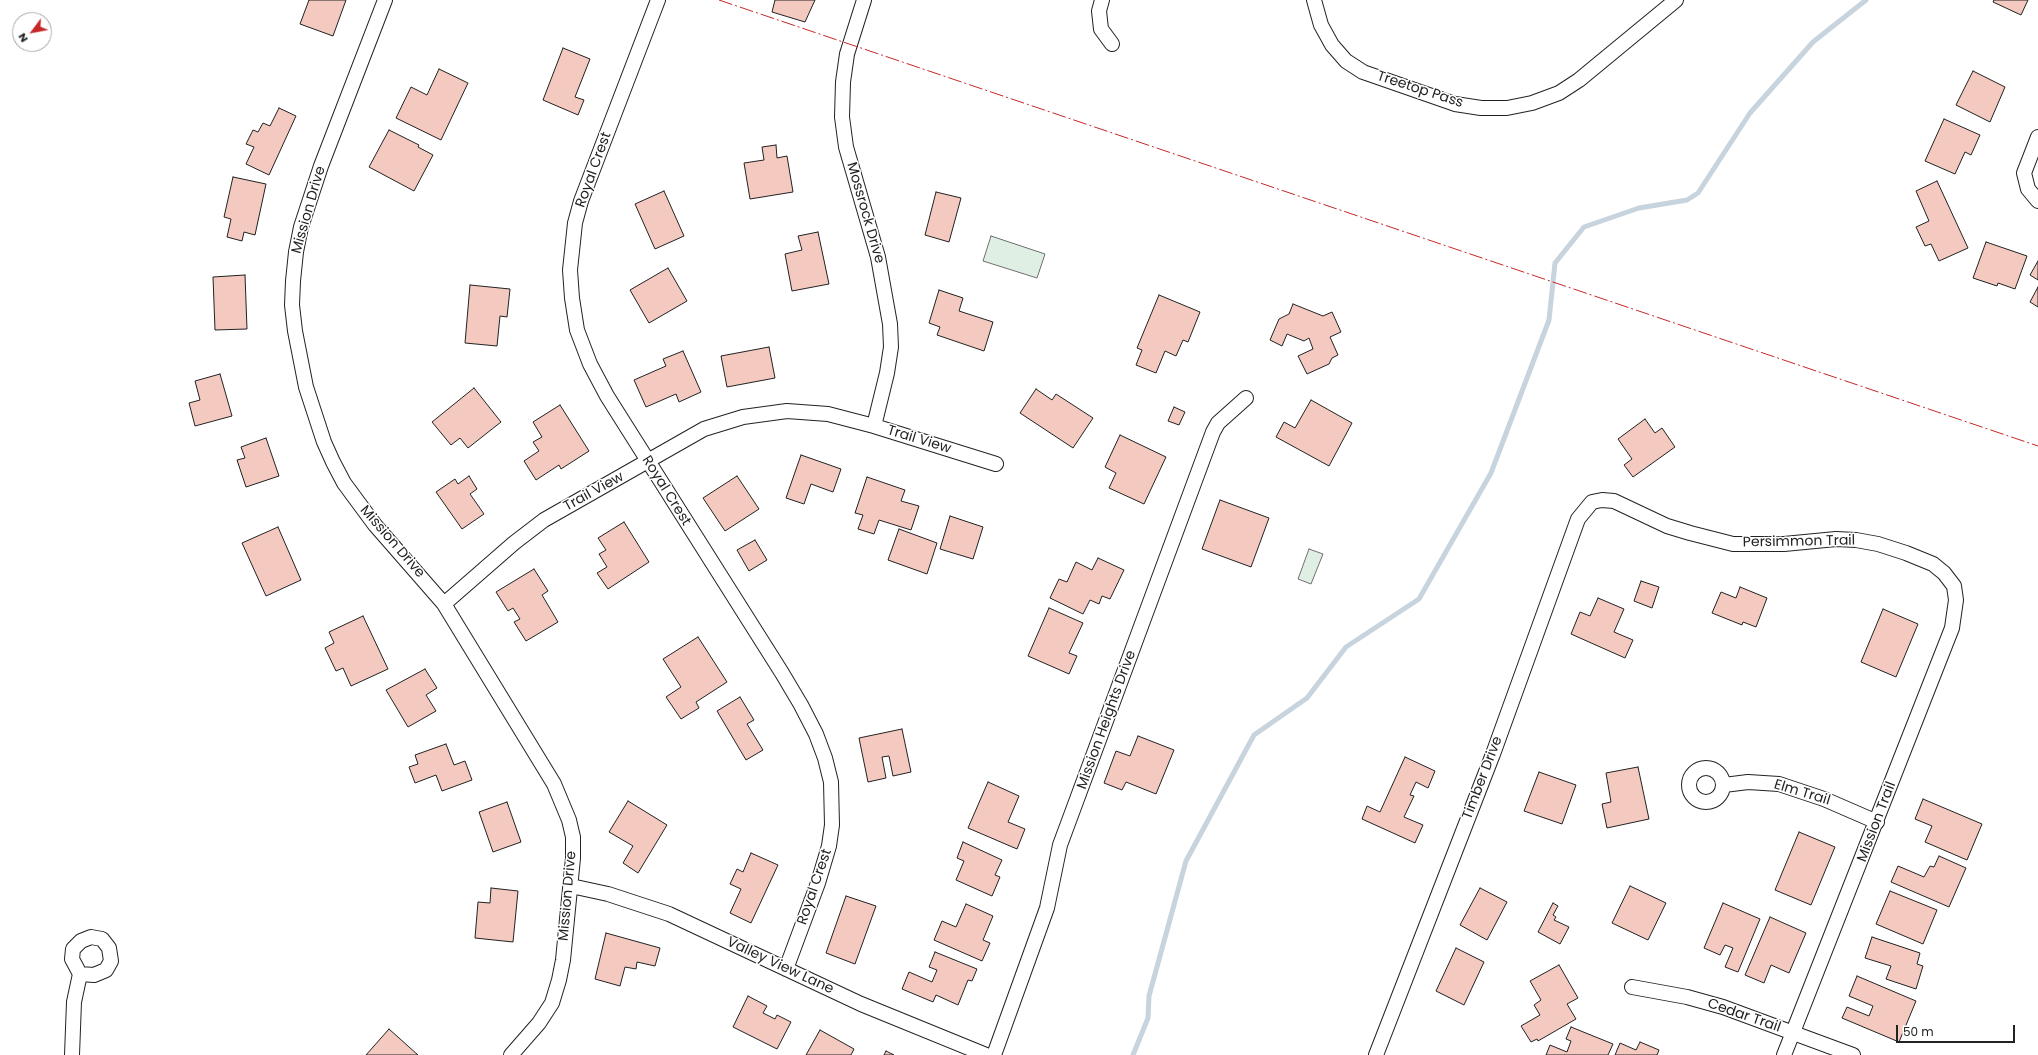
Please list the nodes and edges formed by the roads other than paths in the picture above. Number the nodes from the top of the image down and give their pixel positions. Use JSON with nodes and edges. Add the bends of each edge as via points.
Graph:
{"nodes":[{"id":1,"x":385,"y":0,"type":"edge"},
{"id":2,"x":658,"y":0,"type":"edge"},
{"id":3,"x":864,"y":0,"type":"edge"},
{"id":4,"x":1102,"y":0,"type":"edge"},
{"id":5,"x":1314,"y":0,"type":"edge"},
{"id":6,"x":1676,"y":0,"type":"edge"},
{"id":7,"x":1112,"y":44,"type":"dead end"},
{"id":8,"x":2038,"y":137,"type":"edge"},
{"id":9,"x":2038,"y":201,"type":"edge"},
{"id":10,"x":1246,"y":398,"type":"dead end"},
{"id":11,"x":874,"y":426,"type":"junction"},
{"id":12,"x":648,"y":462,"type":"junction"},
{"id":13,"x":996,"y":464,"type":"dead end"},
{"id":14,"x":1592,"y":502,"type":"joint"},
{"id":15,"x":1954,"y":586,"type":"joint"},
{"id":16,"x":444,"y":604,"type":"junction"},
{"id":17,"x":1724,"y":785,"type":"dead end"},
{"id":18,"x":1877,"y":822,"type":"junction"},
{"id":19,"x":571,"y":886,"type":"junction"},
{"id":20,"x":786,"y":969,"type":"junction"},
{"id":21,"x":80,"y":974,"type":"dead end"},
{"id":22,"x":1632,"y":987,"type":"dead end"},
{"id":23,"x":1792,"y":1033,"type":"junction"},
{"id":24,"x":72,"y":1055,"type":"edge"},
{"id":25,"x":511,"y":1055,"type":"edge"},
{"id":26,"x":986,"y":1055,"type":"edge"},
{"id":27,"x":994,"y":1055,"type":"edge"},
{"id":28,"x":1376,"y":1055,"type":"edge"},
{"id":29,"x":1784,"y":1055,"type":"edge"},
{"id":30,"x":1853,"y":1055,"type":"edge"}],
"edges":[{"from":1,"to":16,"type":"street","name":"Mission Drive","via":[[320,166],[301,227],[296,252],[293,312],[306,387],[333,462],[375,525]]},
{"from":2,"to":12,"type":"street","name":"Royal Crest","via":[[581,201],[575,223],[570,270],[577,330],[590,364]]},
{"from":3,"to":11,"type":"street","name":"Mossrock Drive","via":[[848,54],[843,82],[842,117],[846,147],[880,265],[890,324],[891,347]]},
{"from":4,"to":7,"type":"street","via":[[1099,11],[1101,29]]},
{"from":5,"to":6,"type":"street","name":"Treetop Pass","via":[[1332,45],[1346,61],[1363,72],[1455,104],[1481,108],[1506,108],[1532,103],[1559,93],[1580,80]]},
{"from":8,"to":9,"type":"street","via":[[2024,173],[2028,189]]},
{"from":10,"to":27,"type":"street","name":"Mission Heights Drive","via":[[1218,422],[1213,432],[1060,845],[1047,908]]},
{"from":11,"to":12,"type":"street","name":"Trail View","via":[[828,414],[798,411],[766,413],[723,422],[704,429]]},
{"from":11,"to":13,"type":"street","name":"Trail View"},
{"from":12,"to":16,"type":"street","name":"Trail View","via":[[531,529]]},
{"from":12,"to":20,"type":"street","name":"Royal Crest","via":[[782,673],[810,722],[825,758],[831,782],[832,825],[829,846]]},
{"from":14,"to":15,"type":"street","name":"Persimmon Trail","via":[[1614,502],[1667,526],[1733,544],[1784,544],[1836,539],[1878,544],[1933,564]]},
{"from":14,"to":28,"type":"street","name":"Timber Drive","via":[[1576,524],[1493,754]]},
{"from":15,"to":18,"type":"street","name":"Mission Trail","via":[[1956,600],[1952,628]]},
{"from":16,"to":19,"type":"street","name":"Mission Drive","via":[[554,784],[573,837]]},
{"from":17,"to":18,"type":"street","name":"Elm Trail","via":[[1748,782],[1779,784],[1824,799]]},
{"from":18,"to":23,"type":"street","name":"Mission Trail"},
{"from":19,"to":20,"type":"street","name":"Valley View Lane","via":[[608,894],[669,914]]},
{"from":19,"to":25,"type":"street","name":"Mission Drive","via":[[563,960],[552,1003],[539,1023]]},
{"from":20,"to":26,"type":"street","name":"Valley View Lane","via":[[861,1004]]},
{"from":21,"to":24,"type":"street","via":[[74,1002]]},
{"from":22,"to":23,"type":"street","name":"Cedar Trail","via":[[1724,1007]]},
{"from":23,"to":29,"type":"street","name":"Mission Trail"},
{"from":23,"to":30,"type":"street","name":"Cedar Trail"}]}
